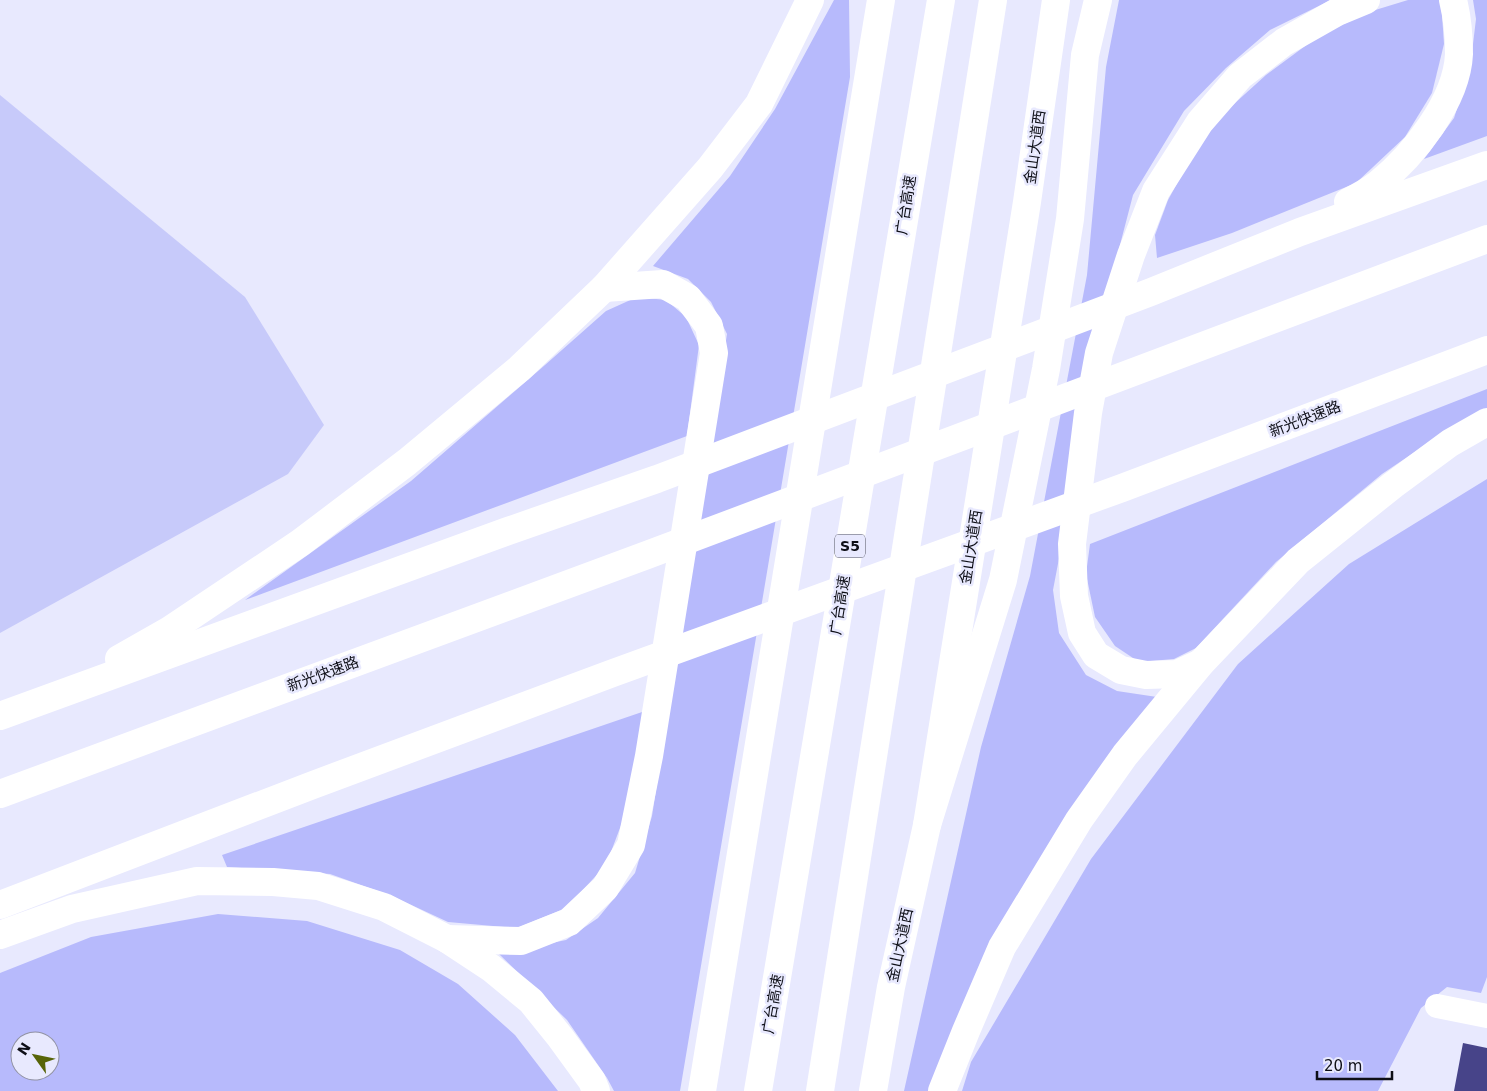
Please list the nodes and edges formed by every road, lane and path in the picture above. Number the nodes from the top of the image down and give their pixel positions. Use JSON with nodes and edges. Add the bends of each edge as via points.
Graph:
{"nodes":[{"id":1,"x":810,"y":0,"type":"edge"},
{"id":2,"x":881,"y":0,"type":"edge"},
{"id":3,"x":941,"y":0,"type":"edge"},
{"id":4,"x":993,"y":0,"type":"edge"},
{"id":5,"x":1056,"y":0,"type":"edge"},
{"id":6,"x":1098,"y":0,"type":"edge"},
{"id":7,"x":1366,"y":0,"type":"edge"},
{"id":8,"x":1453,"y":0,"type":"edge"},
{"id":9,"x":1487,"y":165,"type":"edge"},
{"id":10,"x":1300,"y":232,"type":"junction"},
{"id":11,"x":1487,"y":239,"type":"edge"},
{"id":12,"x":604,"y":288,"type":"junction"},
{"id":13,"x":1487,"y":350,"type":"edge"},
{"id":14,"x":1487,"y":422,"type":"edge"},
{"id":15,"x":1201,"y":664,"type":"junction"},
{"id":16,"x":56,"y":696,"type":"junction"},
{"id":17,"x":0,"y":716,"type":"edge"},
{"id":18,"x":0,"y":794,"type":"edge"},
{"id":19,"x":927,"y":825,"type":"junction"},
{"id":20,"x":0,"y":905,"type":"edge"},
{"id":21,"x":0,"y":935,"type":"edge"},
{"id":22,"x":447,"y":939,"type":"junction"},
{"id":23,"x":1437,"y":1006,"type":"dead end"},
{"id":24,"x":1487,"y":1016,"type":"edge"},
{"id":25,"x":596,"y":1091,"type":"edge"},
{"id":26,"x":702,"y":1091,"type":"edge"},
{"id":27,"x":758,"y":1091,"type":"edge"},
{"id":28,"x":820,"y":1091,"type":"edge"},
{"id":29,"x":873,"y":1091,"type":"edge"},
{"id":30,"x":942,"y":1091,"type":"edge"}],
"edges":[{"from":1,"to":12,"type":"main road","via":[[759,104],[710,168]]},
{"from":2,"to":26,"type":"main road"},
{"from":3,"to":27,"type":"main road","name":"广台高速","number":"S5"},
{"from":4,"to":28,"type":"main road"},
{"from":5,"to":19,"type":"main road","name":"金山大道西","via":[[1027,202]]},
{"from":6,"to":19,"type":"main road","via":[[1085,55],[1070,219],[1046,370],[1005,570]]},
{"from":7,"to":15,"type":"main road","via":[[1337,12],[1284,42],[1240,76],[1200,122],[1156,191],[1131,254],[1099,353],[1072,544],[1074,596],[1082,632],[1096,655],[1122,670],[1146,675],[1177,674]]},
{"from":8,"to":10,"type":"main road","via":[[1459,54],[1451,90],[1437,117],[1409,155],[1377,185]]},
{"from":9,"to":10,"type":"main road"},
{"from":10,"to":16,"type":"main road","via":[[1151,292],[657,479]]},
{"from":11,"to":18,"type":"main road","name":"新光快速路"},
{"from":12,"to":16,"type":"main road","via":[[511,375],[407,462],[300,543],[170,630]]},
{"from":12,"to":22,"type":"main road","via":[[663,284],[688,298],[709,326],[714,353],[649,756],[631,845],[605,888],[569,922],[521,941]]},
{"from":13,"to":20,"type":"main road","name":"新光快速路","via":[[1122,488],[313,785]]},
{"from":14,"to":15,"type":"main road","via":[[1450,443],[1298,561]]},
{"from":15,"to":30,"type":"main road","via":[[1125,755],[1079,820],[1040,884],[1002,948]]},
{"from":16,"to":17,"type":"main road"},
{"from":19,"to":29,"type":"main road","name":"金山大道西","via":[[891,987]]},
{"from":21,"to":22,"type":"main road","via":[[72,909],[197,881],[318,886],[384,907]]},
{"from":22,"to":25,"type":"main road","via":[[491,968],[531,1001],[592,1081]]},
{"from":23,"to":24,"type":"street"}]}
